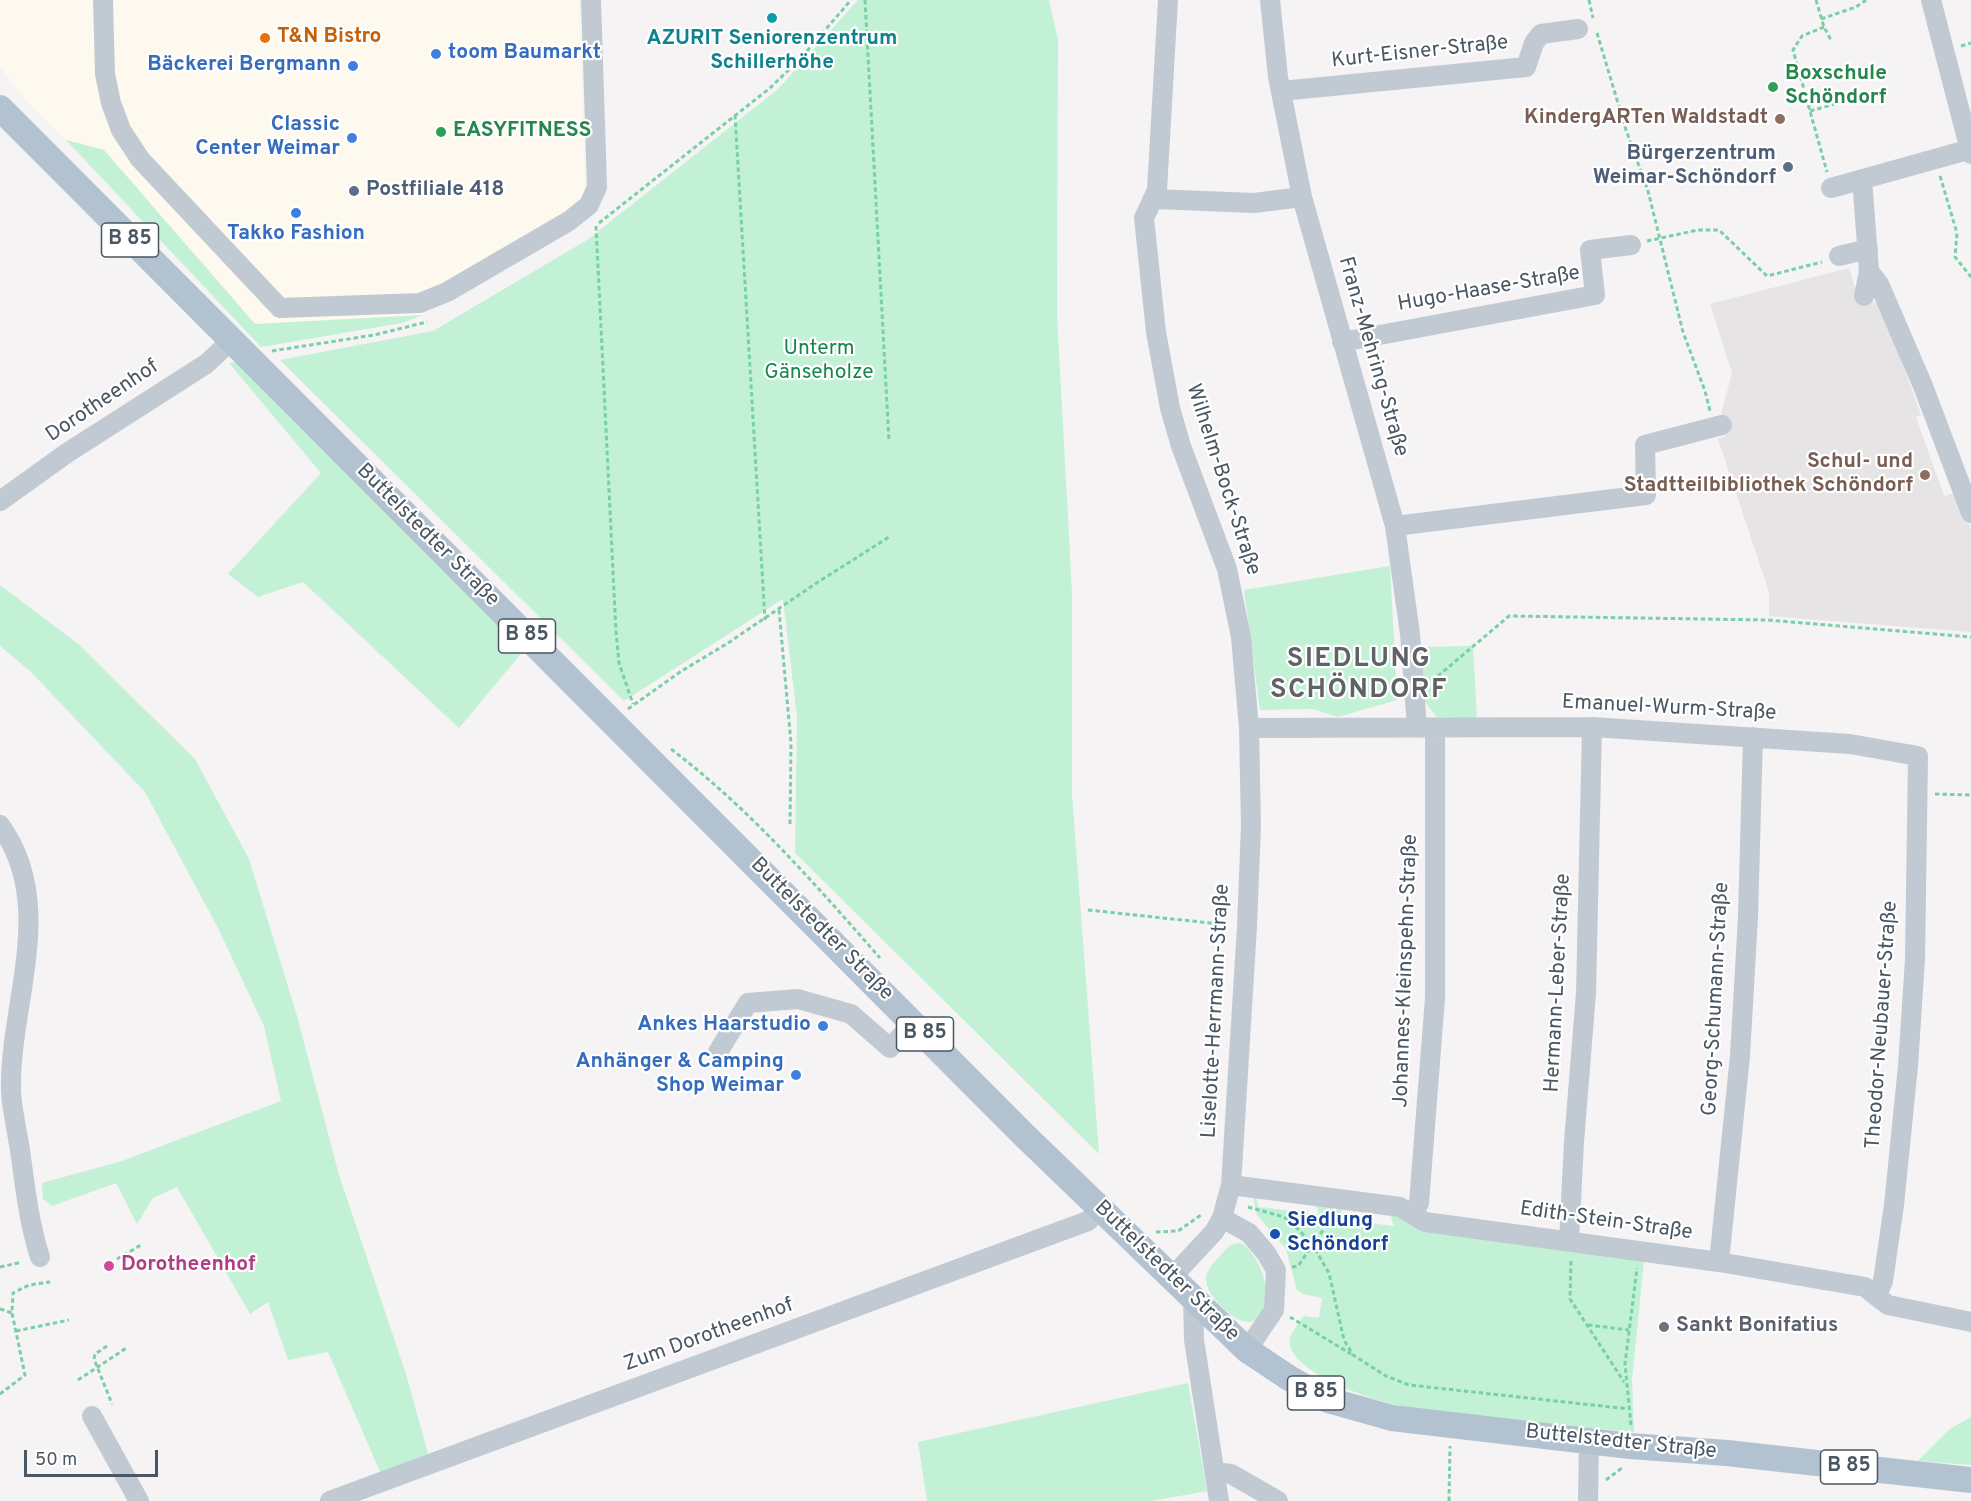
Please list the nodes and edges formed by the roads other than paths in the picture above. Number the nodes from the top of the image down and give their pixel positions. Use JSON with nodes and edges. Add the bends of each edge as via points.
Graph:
{"nodes":[{"id":1,"x":103,"y":0,"type":"edge"},
{"id":2,"x":591,"y":0,"type":"edge"},
{"id":3,"x":1168,"y":0,"type":"edge"},
{"id":4,"x":1270,"y":0,"type":"edge"},
{"id":5,"x":1931,"y":0,"type":"edge"},
{"id":6,"x":1578,"y":29,"type":"dead end"},
{"id":7,"x":1281,"y":92,"type":"junction"},
{"id":8,"x":0,"y":108,"type":"edge"},
{"id":9,"x":1971,"y":150,"type":"edge"},
{"id":10,"x":1862,"y":179,"type":"junction"},
{"id":11,"x":1831,"y":188,"type":"road end"},
{"id":12,"x":1302,"y":197,"type":"junction"},
{"id":13,"x":1154,"y":199,"type":"junction"},
{"id":14,"x":1630,"y":244,"type":"dead end"},
{"id":15,"x":1868,"y":249,"type":"junction"},
{"id":16,"x":1839,"y":256,"type":"road end"},
{"id":17,"x":1869,"y":272,"type":"junction"},
{"id":18,"x":1864,"y":296,"type":"dead end"},
{"id":19,"x":231,"y":341,"type":"junction"},
{"id":20,"x":1342,"y":342,"type":"junction"},
{"id":21,"x":1718,"y":426,"type":"road end"},
{"id":22,"x":0,"y":501,"type":"edge"},
{"id":23,"x":1971,"y":513,"type":"edge"},
{"id":24,"x":1395,"y":526,"type":"junction"},
{"id":25,"x":1592,"y":727,"type":"junction"},
{"id":26,"x":1249,"y":728,"type":"junction"},
{"id":27,"x":1426,"y":728,"type":"junction"},
{"id":28,"x":1753,"y":737,"type":"junction"},
{"id":29,"x":1918,"y":756,"type":"joint"},
{"id":30,"x":0,"y":825,"type":"edge"},
{"id":31,"x":914,"y":1023,"type":"junction"},
{"id":32,"x":718,"y":1052,"type":"dead end"},
{"id":33,"x":1231,"y":1185,"type":"junction"},
{"id":34,"x":1099,"y":1209,"type":"junction"},
{"id":35,"x":1414,"y":1213,"type":"junction"},
{"id":36,"x":1214,"y":1214,"type":"junction"},
{"id":37,"x":1569,"y":1241,"type":"junction"},
{"id":38,"x":40,"y":1257,"type":"dead end"},
{"id":39,"x":1719,"y":1262,"type":"junction"},
{"id":40,"x":1172,"y":1277,"type":"junction"},
{"id":41,"x":1877,"y":1295,"type":"junction"},
{"id":42,"x":1193,"y":1298,"type":"junction"},
{"id":43,"x":1971,"y":1322,"type":"edge"},
{"id":44,"x":1247,"y":1350,"type":"junction"},
{"id":45,"x":92,"y":1416,"type":"dead end"},
{"id":46,"x":1589,"y":1441,"type":"junction"},
{"id":47,"x":1215,"y":1472,"type":"junction"},
{"id":48,"x":1971,"y":1480,"type":"edge"},
{"id":49,"x":1588,"y":1498,"type":"edge"},
{"id":50,"x":139,"y":1501,"type":"edge"},
{"id":51,"x":330,"y":1501,"type":"edge"},
{"id":52,"x":1219,"y":1501,"type":"edge"},
{"id":53,"x":1278,"y":1501,"type":"edge"}],
"edges":[{"from":1,"to":2,"type":"street","via":[[105,74],[121,130],[140,159],[280,308],[420,303],[447,292],[569,221],[589,205],[597,187]]},
{"from":3,"to":13,"type":"street","name":"Wilhelm-Bock-Straße"},
{"from":4,"to":7,"type":"street","name":"Franz-Mehring-Straße"},
{"from":5,"to":9,"type":"street"},
{"from":6,"to":7,"type":"street","name":"Kurt-Eisner-Straße","via":[[1541,34],[1526,67]]},
{"from":7,"to":12,"type":"street","name":"Franz-Mehring-Straße"},
{"from":8,"to":19,"type":"main road","name":"Buttelstedter Straße","number":"B 85"},
{"from":9,"to":10,"type":"street"},
{"from":10,"to":11,"type":"street"},
{"from":10,"to":15,"type":"street"},
{"from":12,"to":13,"type":"street","via":[[1254,203]]},
{"from":12,"to":20,"type":"street","name":"Franz-Mehring-Straße"},
{"from":13,"to":26,"type":"street","name":"Wilhelm-Bock-Straße","via":[[1144,218],[1160,354],[1181,446],[1227,569],[1241,637]]},
{"from":14,"to":20,"type":"street","name":"Hugo-Haase-Straße","via":[[1590,250],[1595,295]]},
{"from":15,"to":16,"type":"street"},
{"from":15,"to":17,"type":"street"},
{"from":17,"to":18,"type":"street"},
{"from":17,"to":23,"type":"street","via":[[1879,284],[1914,365]]},
{"from":19,"to":22,"type":"street","name":"Dorotheenhof","via":[[206,364]]},
{"from":19,"to":31,"type":"main road","name":"Buttelstedter Straße","number":"B 85"},
{"from":20,"to":24,"type":"street","name":"Franz-Mehring-Straße"},
{"from":21,"to":24,"type":"street","via":[[1645,445],[1646,495]]},
{"from":24,"to":27,"type":"street","name":"Franz-Mehring-Straße","via":[[1416,694]]},
{"from":25,"to":27,"type":"street","name":"Emanuel-Wurm-Straße"},
{"from":25,"to":28,"type":"street","name":"Emanuel-Wurm-Straße"},
{"from":25,"to":37,"type":"street","name":"Hermann-Leber-Straße","via":[[1586,993]]},
{"from":26,"to":27,"type":"street","name":"Emanuel-Wurm-Straße"},
{"from":26,"to":33,"type":"street","name":"Liselotte-Herrmann-Straße","via":[[1248,927]]},
{"from":27,"to":35,"type":"street","name":"Johannes-Kleinspehn-Straße","via":[[1435,998],[1419,1203]]},
{"from":28,"to":29,"type":"street","name":"Emanuel-Wurm-Straße","via":[[1850,744]]},
{"from":28,"to":39,"type":"street","name":"Georg-Schumann-Straße","via":[[1740,1056]]},
{"from":29,"to":41,"type":"street","name":"Theodor-Neubauer-Straße","via":[[1915,959],[1908,1066],[1892,1215],[1883,1281]]},
{"from":30,"to":38,"type":"street","via":[[21,864],[29,902],[11,1092]]},
{"from":31,"to":32,"type":"street","via":[[890,1048],[851,1014],[798,999],[748,1003]]},
{"from":31,"to":34,"type":"main road","name":"Buttelstedter Straße","number":"B 85"},
{"from":33,"to":35,"type":"street","name":"Edith-Stein-Straße","via":[[1400,1207]]},
{"from":33,"to":36,"type":"street","name":"Liselotte-Herrmann-Straße"},
{"from":34,"to":40,"type":"main road","name":"Buttelstedter Straße","number":"B 85"},
{"from":34,"to":51,"type":"street","name":"Zum Dorotheenhof","via":[[1088,1221]]},
{"from":35,"to":37,"type":"street","name":"Edith-Stein-Straße","via":[[1425,1222]]},
{"from":36,"to":40,"type":"street","name":"Liselotte-Herrmann-Straße","via":[[1215,1232]]},
{"from":36,"to":44,"type":"street","via":[[1249,1233],[1276,1270],[1274,1310]]},
{"from":37,"to":39,"type":"street","name":"Edith-Stein-Straße"},
{"from":39,"to":41,"type":"street","name":"Edith-Stein-Straße","via":[[1865,1287]]},
{"from":40,"to":42,"type":"main road","name":"Buttelstedter Straße","number":"B 85"},
{"from":41,"to":43,"type":"street","name":"Edith-Stein-Straße","via":[[1888,1305]]},
{"from":42,"to":44,"type":"main road","name":"Buttelstedter Straße","number":"B 85"},
{"from":42,"to":47,"type":"street","via":[[1194,1340]]},
{"from":44,"to":46,"type":"main road","name":"Buttelstedter Straße","number":"B 85","via":[[1339,1404],[1392,1418]]},
{"from":45,"to":50,"type":"street"},
{"from":46,"to":48,"type":"main road","name":"Buttelstedter Straße","number":"B 85"},
{"from":46,"to":49,"type":"street"},
{"from":47,"to":52,"type":"street"},
{"from":47,"to":53,"type":"street","via":[[1231,1474]]}]}
